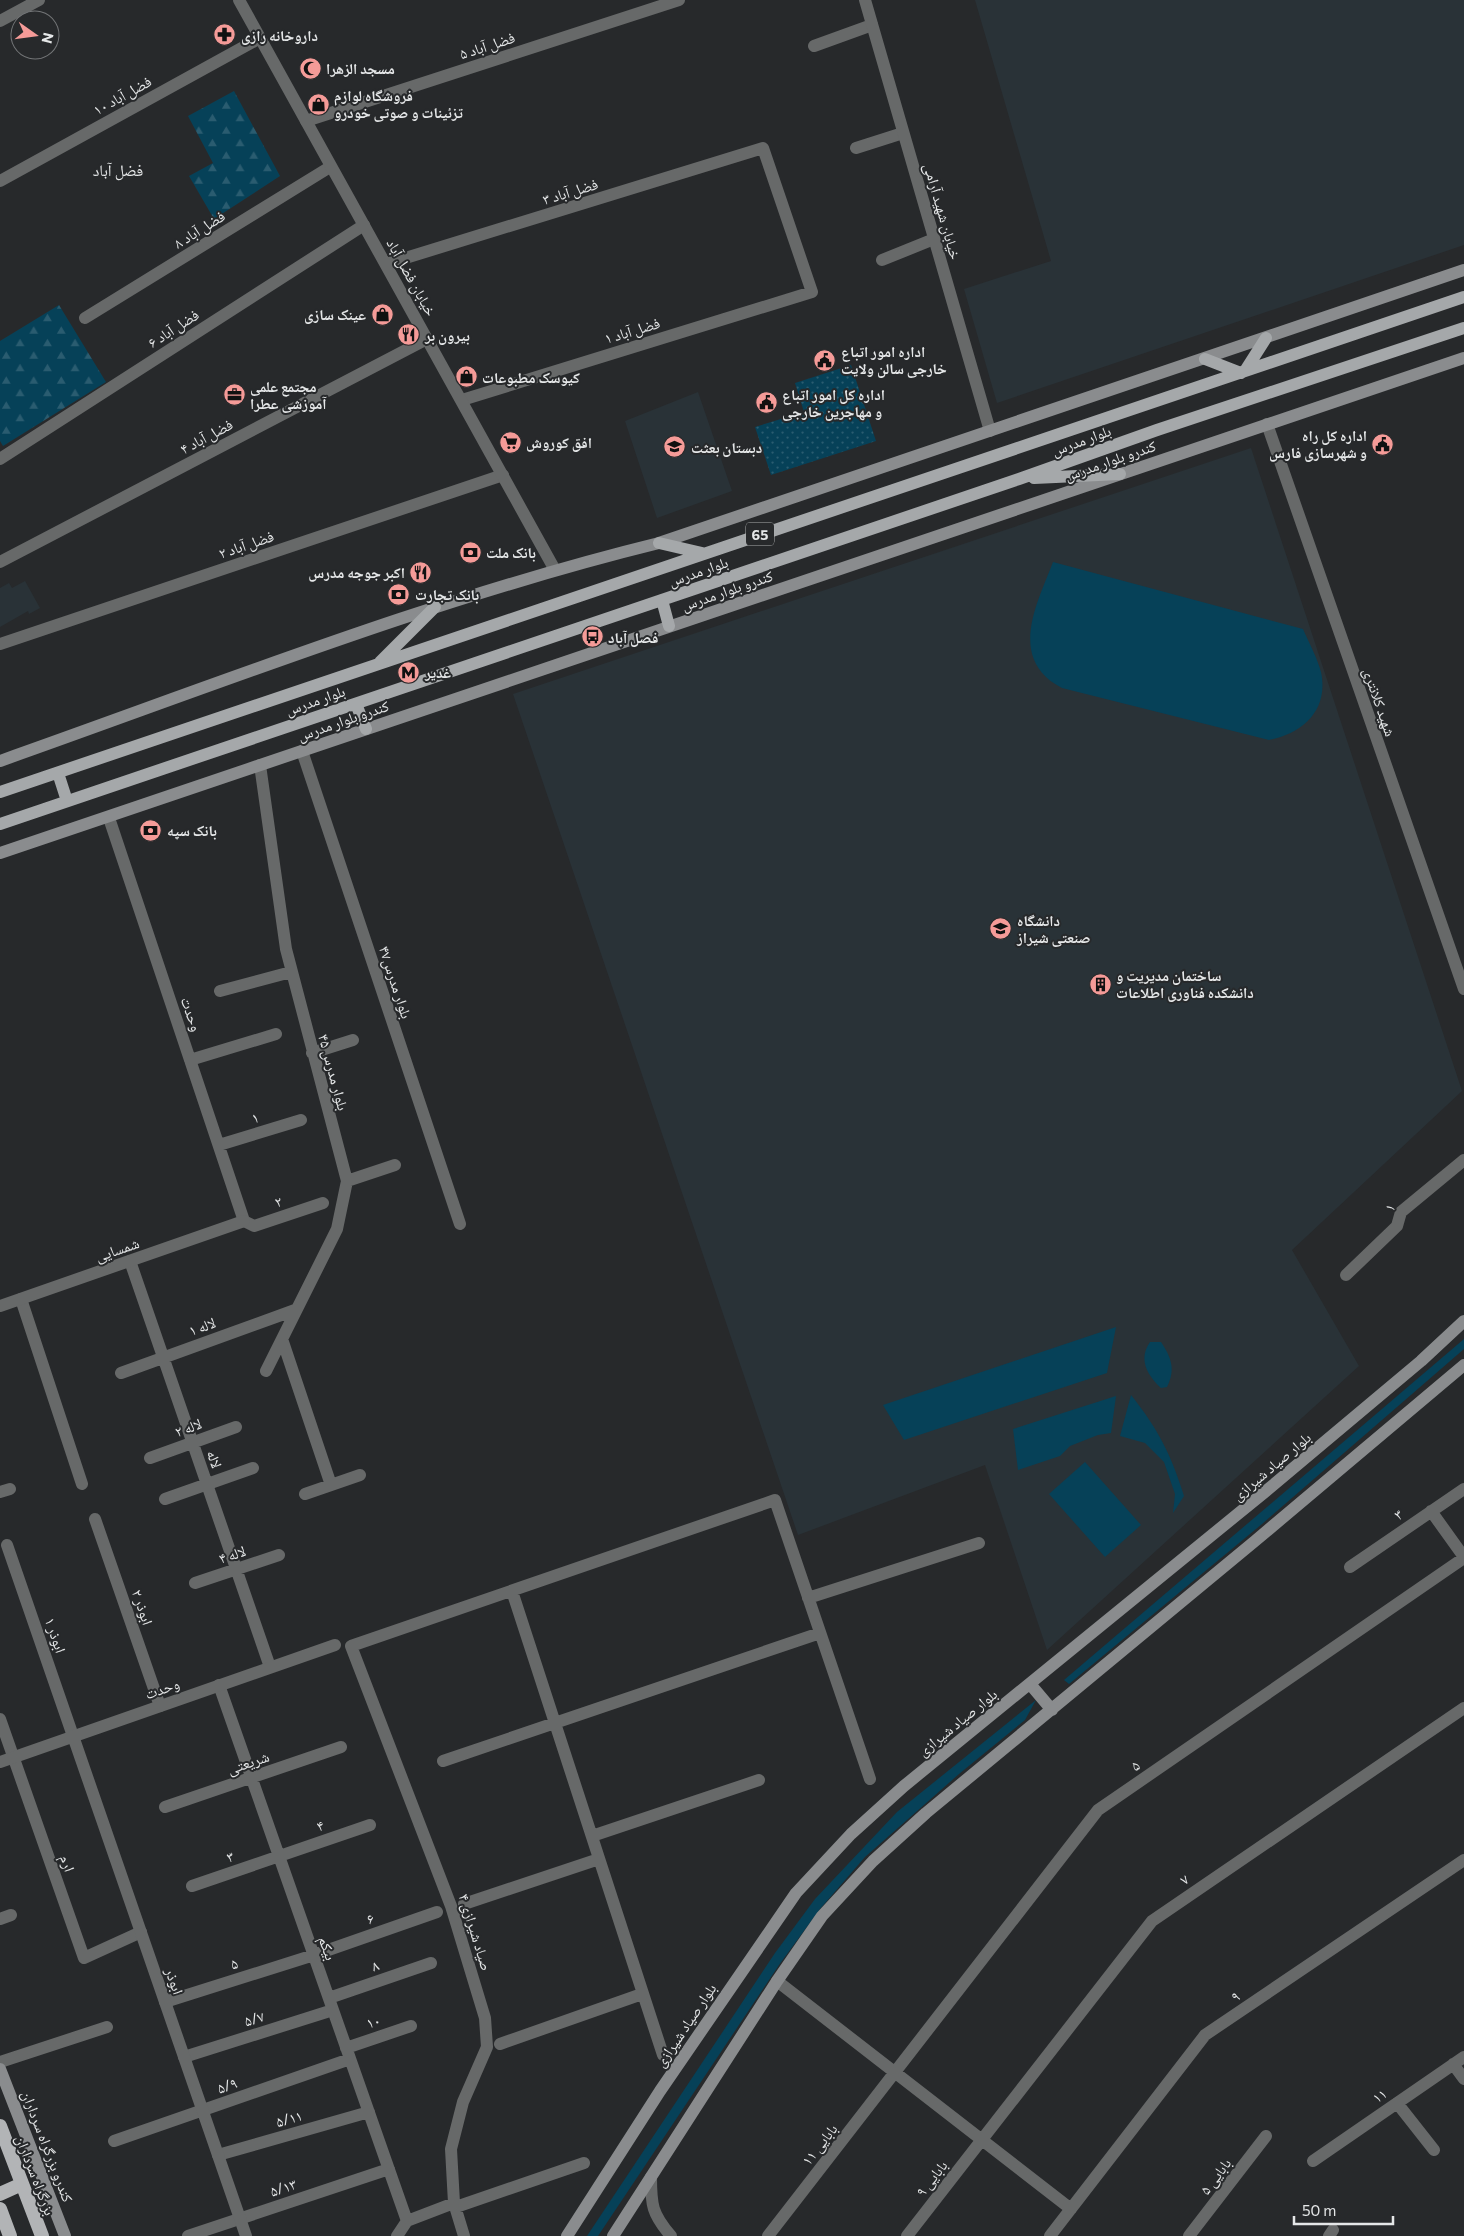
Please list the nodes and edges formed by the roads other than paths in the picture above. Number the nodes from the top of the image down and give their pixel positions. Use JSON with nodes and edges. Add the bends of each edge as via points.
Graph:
{"nodes":[{"id":1,"x":39,"y":0,"type":"edge"},
{"id":2,"x":239,"y":0,"type":"edge"},
{"id":3,"x":679,"y":0,"type":"edge"},
{"id":4,"x":864,"y":0,"type":"edge"},
{"id":5,"x":0,"y":21,"type":"edge"},
{"id":6,"x":872,"y":25,"type":"junction"},
{"id":7,"x":260,"y":38,"type":"junction"},
{"id":8,"x":814,"y":46,"type":"dead end"},
{"id":9,"x":306,"y":121,"type":"junction"},
{"id":10,"x":903,"y":133,"type":"junction"},
{"id":11,"x":856,"y":148,"type":"dead end"},
{"id":12,"x":330,"y":167,"type":"junction"},
{"id":13,"x":0,"y":181,"type":"edge"},
{"id":14,"x":364,"y":225,"type":"junction"},
{"id":15,"x":934,"y":239,"type":"junction"},
{"id":16,"x":882,"y":260,"type":"dead end"},
{"id":17,"x":386,"y":264,"type":"junction"},
{"id":18,"x":1464,"y":270,"type":"edge"},
{"id":19,"x":812,"y":292,"type":"joint"},
{"id":20,"x":1464,"y":297,"type":"edge"},
{"id":21,"x":85,"y":318,"type":"dead end"},
{"id":22,"x":1464,"y":328,"type":"edge"},
{"id":23,"x":1266,"y":338,"type":"junction"},
{"id":24,"x":427,"y":339,"type":"junction"},
{"id":25,"x":1464,"y":358,"type":"edge"},
{"id":26,"x":1205,"y":359,"type":"junction"},
{"id":27,"x":1243,"y":372,"type":"junction"},
{"id":28,"x":462,"y":400,"type":"junction"},
{"id":29,"x":1266,"y":424,"type":"junction"},
{"id":30,"x":990,"y":431,"type":"junction"},
{"id":31,"x":0,"y":459,"type":"edge"},
{"id":32,"x":1120,"y":474,"type":"junction"},
{"id":33,"x":503,"y":475,"type":"junction"},
{"id":34,"x":1020,"y":479,"type":"junction"},
{"id":35,"x":660,"y":543,"type":"junction"},
{"id":36,"x":702,"y":553,"type":"junction"},
{"id":37,"x":0,"y":562,"type":"edge"},
{"id":38,"x":555,"y":570,"type":"junction"},
{"id":39,"x":662,"y":600,"type":"junction"},
{"id":40,"x":435,"y":607,"type":"junction"},
{"id":41,"x":669,"y":626,"type":"junction"},
{"id":42,"x":0,"y":644,"type":"edge"},
{"id":43,"x":376,"y":665,"type":"junction"},
{"id":44,"x":356,"y":704,"type":"junction"},
{"id":45,"x":366,"y":729,"type":"junction"},
{"id":46,"x":302,"y":751,"type":"junction"},
{"id":47,"x":0,"y":761,"type":"edge"},
{"id":48,"x":260,"y":765,"type":"junction"},
{"id":49,"x":58,"y":773,"type":"junction"},
{"id":50,"x":0,"y":792,"type":"edge"},
{"id":51,"x":67,"y":802,"type":"junction"},
{"id":52,"x":108,"y":818,"type":"junction"},
{"id":53,"x":0,"y":824,"type":"edge"},
{"id":54,"x":0,"y":853,"type":"edge"},
{"id":55,"x":292,"y":972,"type":"junction"},
{"id":56,"x":1464,"y":989,"type":"edge"},
{"id":57,"x":220,"y":991,"type":"dead end"},
{"id":58,"x":276,"y":1034,"type":"dead end"},
{"id":59,"x":353,"y":1040,"type":"dead end"},
{"id":60,"x":312,"y":1052,"type":"junction"},
{"id":61,"x":190,"y":1060,"type":"junction"},
{"id":62,"x":301,"y":1120,"type":"dead end"},
{"id":63,"x":219,"y":1145,"type":"junction"},
{"id":64,"x":1464,"y":1160,"type":"edge"},
{"id":65,"x":396,"y":1165,"type":"dead end"},
{"id":66,"x":347,"y":1181,"type":"junction"},
{"id":67,"x":323,"y":1204,"type":"dead end"},
{"id":68,"x":244,"y":1221,"type":"junction"},
{"id":69,"x":460,"y":1224,"type":"dead end"},
{"id":70,"x":130,"y":1261,"type":"junction"},
{"id":71,"x":1346,"y":1275,"type":"dead end"},
{"id":72,"x":21,"y":1299,"type":"junction"},
{"id":73,"x":0,"y":1306,"type":"edge"},
{"id":74,"x":295,"y":1310,"type":"junction"},
{"id":75,"x":1464,"y":1321,"type":"edge"},
{"id":76,"x":282,"y":1339,"type":"junction"},
{"id":77,"x":163,"y":1358,"type":"junction"},
{"id":78,"x":1464,"y":1365,"type":"edge"},
{"id":79,"x":266,"y":1371,"type":"dead end"},
{"id":80,"x":121,"y":1373,"type":"dead end"},
{"id":81,"x":236,"y":1427,"type":"dead end"},
{"id":82,"x":192,"y":1443,"type":"junction"},
{"id":83,"x":150,"y":1458,"type":"dead end"},
{"id":84,"x":253,"y":1468,"type":"dead end"},
{"id":85,"x":360,"y":1475,"type":"dead end"},
{"id":86,"x":82,"y":1484,"type":"dead end"},
{"id":87,"x":207,"y":1485,"type":"junction"},
{"id":88,"x":330,"y":1485,"type":"junction"},
{"id":89,"x":1464,"y":1489,"type":"edge"},
{"id":90,"x":305,"y":1494,"type":"dead end"},
{"id":91,"x":165,"y":1499,"type":"dead end"},
{"id":92,"x":1431,"y":1511,"type":"junction"},
{"id":93,"x":95,"y":1519,"type":"dead end"},
{"id":94,"x":979,"y":1543,"type":"dead end"},
{"id":95,"x":7,"y":1545,"type":"dead end"},
{"id":96,"x":279,"y":1555,"type":"dead end"},
{"id":97,"x":1464,"y":1558,"type":"edge"},
{"id":98,"x":1350,"y":1567,"type":"dead end"},
{"id":99,"x":236,"y":1570,"type":"junction"},
{"id":100,"x":195,"y":1583,"type":"dead end"},
{"id":101,"x":512,"y":1591,"type":"junction"},
{"id":102,"x":808,"y":1598,"type":"junction"},
{"id":103,"x":820,"y":1633,"type":"junction"},
{"id":104,"x":335,"y":1645,"type":"dead end"},
{"id":105,"x":270,"y":1667,"type":"junction"},
{"id":106,"x":1030,"y":1684,"type":"junction"},
{"id":107,"x":219,"y":1685,"type":"junction"},
{"id":108,"x":160,"y":1706,"type":"junction"},
{"id":109,"x":1464,"y":1708,"type":"edge"},
{"id":110,"x":1052,"y":1710,"type":"junction"},
{"id":111,"x":0,"y":1719,"type":"edge"},
{"id":112,"x":555,"y":1723,"type":"junction"},
{"id":113,"x":73,"y":1736,"type":"junction"},
{"id":114,"x":341,"y":1747,"type":"dead end"},
{"id":115,"x":13,"y":1757,"type":"junction"},
{"id":116,"x":443,"y":1761,"type":"dead end"},
{"id":117,"x":0,"y":1762,"type":"edge"},
{"id":118,"x":252,"y":1777,"type":"junction"},
{"id":119,"x":870,"y":1779,"type":"dead end"},
{"id":120,"x":759,"y":1780,"type":"dead end"},
{"id":121,"x":164,"y":1807,"type":"dead end"},
{"id":122,"x":370,"y":1825,"type":"dead end"},
{"id":123,"x":592,"y":1836,"type":"junction"},
{"id":124,"x":279,"y":1856,"type":"junction"},
{"id":125,"x":599,"y":1859,"type":"junction"},
{"id":126,"x":1464,"y":1860,"type":"edge"},
{"id":127,"x":192,"y":1886,"type":"dead end"},
{"id":128,"x":464,"y":1904,"type":"dead end"},
{"id":129,"x":437,"y":1912,"type":"dead end"},
{"id":130,"x":141,"y":1932,"type":"junction"},
{"id":131,"x":314,"y":1955,"type":"junction"},
{"id":132,"x":431,"y":1963,"type":"dead end"},
{"id":133,"x":777,"y":1981,"type":"junction"},
{"id":134,"x":642,"y":1994,"type":"junction"},
{"id":135,"x":165,"y":2002,"type":"junction"},
{"id":136,"x":331,"y":2004,"type":"junction"},
{"id":137,"x":411,"y":2026,"type":"dead end"},
{"id":138,"x":107,"y":2027,"type":"dead end"},
{"id":139,"x":500,"y":2044,"type":"dead end"},
{"id":140,"x":348,"y":2053,"type":"junction"},
{"id":141,"x":662,"y":2055,"type":"dead end"},
{"id":142,"x":184,"y":2057,"type":"junction"},
{"id":143,"x":1459,"y":2061,"type":"edge"},
{"id":144,"x":0,"y":2062,"type":"edge"},
{"id":145,"x":0,"y":2069,"type":"edge"},
{"id":146,"x":894,"y":2072,"type":"junction"},
{"id":147,"x":1464,"y":2079,"type":"edge"},
{"id":148,"x":1397,"y":2103,"type":"junction"},
{"id":149,"x":203,"y":2111,"type":"junction"},
{"id":150,"x":369,"y":2112,"type":"junction"},
{"id":151,"x":0,"y":2126,"type":"edge"},
{"id":152,"x":1266,"y":2136,"type":"dead end"},
{"id":153,"x":982,"y":2140,"type":"junction"},
{"id":154,"x":114,"y":2141,"type":"dead end"},
{"id":155,"x":1434,"y":2150,"type":"dead end"},
{"id":156,"x":218,"y":2155,"type":"junction"},
{"id":157,"x":1313,"y":2161,"type":"dead end"},
{"id":158,"x":584,"y":2163,"type":"dead end"},
{"id":159,"x":388,"y":2169,"type":"junction"},
{"id":160,"x":651,"y":2177,"type":"junction"},
{"id":161,"x":22,"y":2184,"type":"junction"},
{"id":162,"x":0,"y":2194,"type":"edge"},
{"id":163,"x":455,"y":2205,"type":"junction"},
{"id":164,"x":0,"y":2209,"type":"edge"},
{"id":165,"x":1071,"y":2209,"type":"junction"},
{"id":166,"x":240,"y":2219,"type":"junction"},
{"id":167,"x":407,"y":2221,"type":"junction"},
{"id":168,"x":10,"y":2236,"type":"edge"},
{"id":169,"x":42,"y":2236,"type":"edge"},
{"id":170,"x":65,"y":2236,"type":"edge"},
{"id":171,"x":188,"y":2236,"type":"edge"},
{"id":172,"x":246,"y":2236,"type":"edge"},
{"id":173,"x":397,"y":2236,"type":"edge"},
{"id":174,"x":464,"y":2236,"type":"edge"},
{"id":175,"x":567,"y":2236,"type":"edge"},
{"id":176,"x":613,"y":2236,"type":"edge"},
{"id":177,"x":671,"y":2236,"type":"edge"},
{"id":178,"x":768,"y":2236,"type":"edge"},
{"id":179,"x":907,"y":2236,"type":"edge"},
{"id":180,"x":1050,"y":2236,"type":"edge"},
{"id":181,"x":1189,"y":2236,"type":"edge"}],
"edges":[{"from":1,"to":5,"type":"street"},
{"from":2,"to":7,"type":"street","name":"خیابان فضل آباد"},
{"from":3,"to":9,"type":"street","name":"فضل آباد ۵"},
{"from":4,"to":6,"type":"street","name":"خیابان شهید آرامی"},
{"from":6,"to":8,"type":"street"},
{"from":6,"to":10,"type":"street","name":"خیابان شهید آرامی"},
{"from":7,"to":9,"type":"street","name":"خیابان فضل آباد"},
{"from":7,"to":13,"type":"street","name":"فضل آباد ۱۰"},
{"from":9,"to":12,"type":"street","name":"خیابان فضل آباد"},
{"from":10,"to":11,"type":"street"},
{"from":10,"to":15,"type":"street","name":"خیابان شهید آرامی"},
{"from":12,"to":14,"type":"street","name":"خیابان فضل آباد"},
{"from":12,"to":21,"type":"street","name":"فضل آباد ۸"},
{"from":14,"to":17,"type":"street","name":"خیابان فضل آباد"},
{"from":14,"to":31,"type":"street","name":"فضل آباد ۶"},
{"from":15,"to":16,"type":"street"},
{"from":15,"to":30,"type":"street","name":"خیابان شهید آرامی"},
{"from":17,"to":19,"type":"street","name":"فضل آباد ۳","via":[[763,148]]},
{"from":17,"to":24,"type":"street","name":"خیابان فضل آباد"},
{"from":18,"to":23,"type":"main road"},
{"from":19,"to":28,"type":"street","name":"فضل آباد ۱"},
{"from":20,"to":27,"type":"main road","name":"بلوار مدرس","number":"65"},
{"from":22,"to":34,"type":"main road","name":"بلوار مدرس","number":"65"},
{"from":23,"to":26,"type":"main road"},
{"from":23,"to":27,"type":"main road"},
{"from":24,"to":28,"type":"street","name":"خیابان فضل آباد"},
{"from":24,"to":37,"type":"street","name":"فضل آباد ۴"},
{"from":25,"to":29,"type":"main road","name":"کندرو بلوار مدرس"},
{"from":26,"to":27,"type":"main road"},
{"from":26,"to":30,"type":"main road"},
{"from":27,"to":36,"type":"main road","name":"بلوار مدرس","number":"65"},
{"from":28,"to":33,"type":"street","name":"خیابان فضل آباد"},
{"from":29,"to":32,"type":"main road","name":"کندرو بلوار مدرس"},
{"from":29,"to":56,"type":"street","name":"شهید کلانتری"},
{"from":30,"to":35,"type":"main road"},
{"from":32,"to":34,"type":"main road"},
{"from":32,"to":41,"type":"main road","name":"کندرو بلوار مدرس"},
{"from":33,"to":38,"type":"street","name":"خیابان فضل آباد"},
{"from":33,"to":42,"type":"street","name":"فضل آباد ۲"},
{"from":34,"to":39,"type":"main road","name":"بلوار مدرس","number":"65"},
{"from":35,"to":36,"type":"main road"},
{"from":35,"to":38,"type":"main road"},
{"from":36,"to":43,"type":"main road","name":"بلوار مدرس","number":"65"},
{"from":38,"to":40,"type":"main road"},
{"from":39,"to":41,"type":"main road"},
{"from":39,"to":44,"type":"main road","name":"بلوار مدرس","number":"65"},
{"from":40,"to":43,"type":"main road"},
{"from":40,"to":47,"type":"main road"},
{"from":41,"to":45,"type":"main road","name":"کندرو بلوار مدرس"},
{"from":43,"to":49,"type":"main road","name":"بلوار مدرس","number":"65"},
{"from":44,"to":45,"type":"main road"},
{"from":44,"to":51,"type":"main road","name":"بلوار مدرس","number":"65"},
{"from":45,"to":46,"type":"main road","name":"کندرو بلوار مدرس"},
{"from":46,"to":48,"type":"main road","name":"کندرو بلوار مدرس"},
{"from":46,"to":69,"type":"street","name":"بلوار مدرس۴۷"},
{"from":48,"to":52,"type":"main road","name":"کندرو بلوار مدرس"},
{"from":48,"to":55,"type":"street","name":"۴۵ بلوار مدرس"},
{"from":49,"to":50,"type":"main road","name":"بلوار مدرس","number":"65"},
{"from":49,"to":51,"type":"main road"},
{"from":51,"to":53,"type":"main road","name":"بلوار مدرس","number":"65"},
{"from":52,"to":54,"type":"main road","name":"کندرو بلوار مدرس"},
{"from":52,"to":61,"type":"street","name":"وحدت"},
{"from":55,"to":57,"type":"street"},
{"from":55,"to":60,"type":"street","name":"۴۵ بلوار مدرس"},
{"from":58,"to":61,"type":"street"},
{"from":59,"to":60,"type":"street"},
{"from":60,"to":66,"type":"street","name":"۴۵ بلوار مدرس"},
{"from":61,"to":63,"type":"street","name":"وحدت"},
{"from":62,"to":63,"type":"street","name":"۱"},
{"from":63,"to":68,"type":"street","name":"وحدت"},
{"from":64,"to":71,"type":"street","name":"۱","via":[[1401,1212],[1397,1226]]},
{"from":65,"to":66,"type":"street"},
{"from":66,"to":74,"type":"street","name":"۴۵ بلوار مدرس","via":[[337,1230]]},
{"from":67,"to":68,"type":"street","name":"۲","via":[[254,1226]]},
{"from":68,"to":70,"type":"street","name":"شمسایی"},
{"from":70,"to":72,"type":"street","name":"شمسایی"},
{"from":70,"to":77,"type":"street","name":"لاله"},
{"from":72,"to":73,"type":"street","name":"شمسایی"},
{"from":72,"to":86,"type":"street"},
{"from":74,"to":76,"type":"street","name":"۴۵ بلوار مدرس"},
{"from":74,"to":77,"type":"street","name":"لاله ۱"},
{"from":75,"to":106,"type":"main road","name":"بلوار صیاد شیرازی","via":[[1328,1439]]},
{"from":76,"to":79,"type":"street","name":"۴۵ بلوار مدرس"},
{"from":76,"to":88,"type":"street"},
{"from":77,"to":80,"type":"street","name":"لاله ۱"},
{"from":77,"to":82,"type":"street","name":"لاله"},
{"from":78,"to":110,"type":"main road"},
{"from":81,"to":82,"type":"street","name":"لاله ۲"},
{"from":82,"to":83,"type":"street","name":"لاله ۲"},
{"from":82,"to":87,"type":"street","name":"لاله"},
{"from":84,"to":87,"type":"street"},
{"from":85,"to":88,"type":"street"},
{"from":87,"to":91,"type":"street"},
{"from":87,"to":99,"type":"street","name":"لاله"},
{"from":88,"to":90,"type":"street"},
{"from":89,"to":92,"type":"street","name":"۳"},
{"from":92,"to":97,"type":"street"},
{"from":92,"to":98,"type":"street","name":"۳"},
{"from":93,"to":108,"type":"street","name":"ابوذر ۲"},
{"from":94,"to":102,"type":"street"},
{"from":95,"to":113,"type":"street","name":"ابوذر ۱"},
{"from":96,"to":99,"type":"street","name":"لاله ۴"},
{"from":97,"to":146,"type":"street","name":"۵","via":[[1098,1810]]},
{"from":99,"to":100,"type":"street","name":"لاله ۴"},
{"from":99,"to":105,"type":"street","name":"لاله"},
{"from":101,"to":102,"type":"street","via":[[775,1500]]},
{"from":101,"to":112,"type":"street"},
{"from":101,"to":163,"type":"street","name":"صیاد شیرازی ۴","via":[[351,1646],[451,1906],[485,2018],[487,2047],[463,2102],[451,2149]]},
{"from":102,"to":103,"type":"street"},
{"from":103,"to":112,"type":"street"},
{"from":103,"to":119,"type":"street"},
{"from":104,"to":105,"type":"street","name":"وحدت"},
{"from":105,"to":107,"type":"street","name":"وحدت"},
{"from":106,"to":110,"type":"main road"},
{"from":106,"to":175,"type":"main road","name":"بلوار صیاد شیرازی","via":[[904,1786],[796,1893],[660,2091]]},
{"from":107,"to":108,"type":"street","name":"وحدت"},
{"from":107,"to":118,"type":"street","name":"بیکم"},
{"from":108,"to":113,"type":"street","name":"وحدت"},
{"from":109,"to":153,"type":"street","name":"۷","via":[[1152,1921]]},
{"from":110,"to":133,"type":"main road","via":[[926,1813],[873,1861],[822,1916]]},
{"from":111,"to":115,"type":"street","name":"ارم"},
{"from":112,"to":116,"type":"street"},
{"from":112,"to":123,"type":"street"},
{"from":113,"to":115,"type":"street","name":"وحدت"},
{"from":113,"to":130,"type":"street","name":"ابوذر"},
{"from":114,"to":118,"type":"street","name":"شریعتی"},
{"from":115,"to":117,"type":"street","name":"وحدت"},
{"from":115,"to":130,"type":"street","name":"ارم","via":[[84,1958]]},
{"from":118,"to":121,"type":"street","name":"شریعتی"},
{"from":118,"to":124,"type":"street","name":"بیکم"},
{"from":120,"to":123,"type":"street"},
{"from":122,"to":124,"type":"street","name":"۴"},
{"from":123,"to":125,"type":"street"},
{"from":124,"to":127,"type":"street","name":"۳"},
{"from":124,"to":131,"type":"street","name":"بیکم"},
{"from":125,"to":128,"type":"street"},
{"from":125,"to":134,"type":"street"},
{"from":126,"to":165,"type":"street","name":"۹","via":[[1205,2035]]},
{"from":129,"to":131,"type":"street","name":"۶"},
{"from":130,"to":135,"type":"street","name":"ابوذر"},
{"from":131,"to":135,"type":"street","name":"۵"},
{"from":131,"to":136,"type":"street","name":"بیکم"},
{"from":132,"to":136,"type":"street","name":"۸"},
{"from":133,"to":146,"type":"street"},
{"from":133,"to":160,"type":"main road"},
{"from":134,"to":139,"type":"street"},
{"from":134,"to":141,"type":"street"},
{"from":135,"to":142,"type":"street","name":"ابوذر"},
{"from":136,"to":140,"type":"street","name":"بیکم"},
{"from":136,"to":142,"type":"street","name":"۵/۷"},
{"from":137,"to":140,"type":"street","name":"۱۰"},
{"from":138,"to":144,"type":"street"},
{"from":140,"to":149,"type":"street","name":"۵/۹"},
{"from":140,"to":150,"type":"street","name":"بیکم"},
{"from":142,"to":149,"type":"street","name":"ابوذر"},
{"from":143,"to":147,"type":"street"},
{"from":143,"to":148,"type":"street","name":"۱۱"},
{"from":145,"to":170,"type":"main road","name":"کندرو بزرگراه سرداران"},
{"from":146,"to":153,"type":"street"},
{"from":146,"to":178,"type":"street","name":"بابایی ۱۱"},
{"from":148,"to":155,"type":"street"},
{"from":148,"to":157,"type":"street","name":"۱۱"},
{"from":149,"to":154,"type":"street","name":"۵/۹"},
{"from":149,"to":156,"type":"street","name":"ابوذر"},
{"from":150,"to":156,"type":"street","name":"۵/۱۱"},
{"from":150,"to":159,"type":"street","name":"بیکم"},
{"from":151,"to":161,"type":"highway","name":"بزرگراه سرداران"},
{"from":152,"to":181,"type":"street","name":"بابایی ۵"},
{"from":153,"to":165,"type":"street"},
{"from":153,"to":179,"type":"street","name":"بابایی ۹"},
{"from":156,"to":166,"type":"street","name":"ابوذر"},
{"from":158,"to":163,"type":"street"},
{"from":159,"to":166,"type":"street","name":"۵/۱۳"},
{"from":159,"to":167,"type":"street","name":"بیکم"},
{"from":160,"to":176,"type":"main road"},
{"from":160,"to":177,"type":"street","via":[[654,2214]]},
{"from":161,"to":162,"type":"highway"},
{"from":161,"to":169,"type":"highway","name":"بزرگراه سرداران"},
{"from":163,"to":167,"type":"street"},
{"from":163,"to":174,"type":"street","name":"صیاد شیرازی ۴"},
{"from":164,"to":168,"type":"highway"},
{"from":165,"to":180,"type":"street","name":"۹"},
{"from":166,"to":171,"type":"street","name":"۵/۱۳"},
{"from":166,"to":172,"type":"street","name":"ابوذر"},
{"from":167,"to":173,"type":"street"}]}
